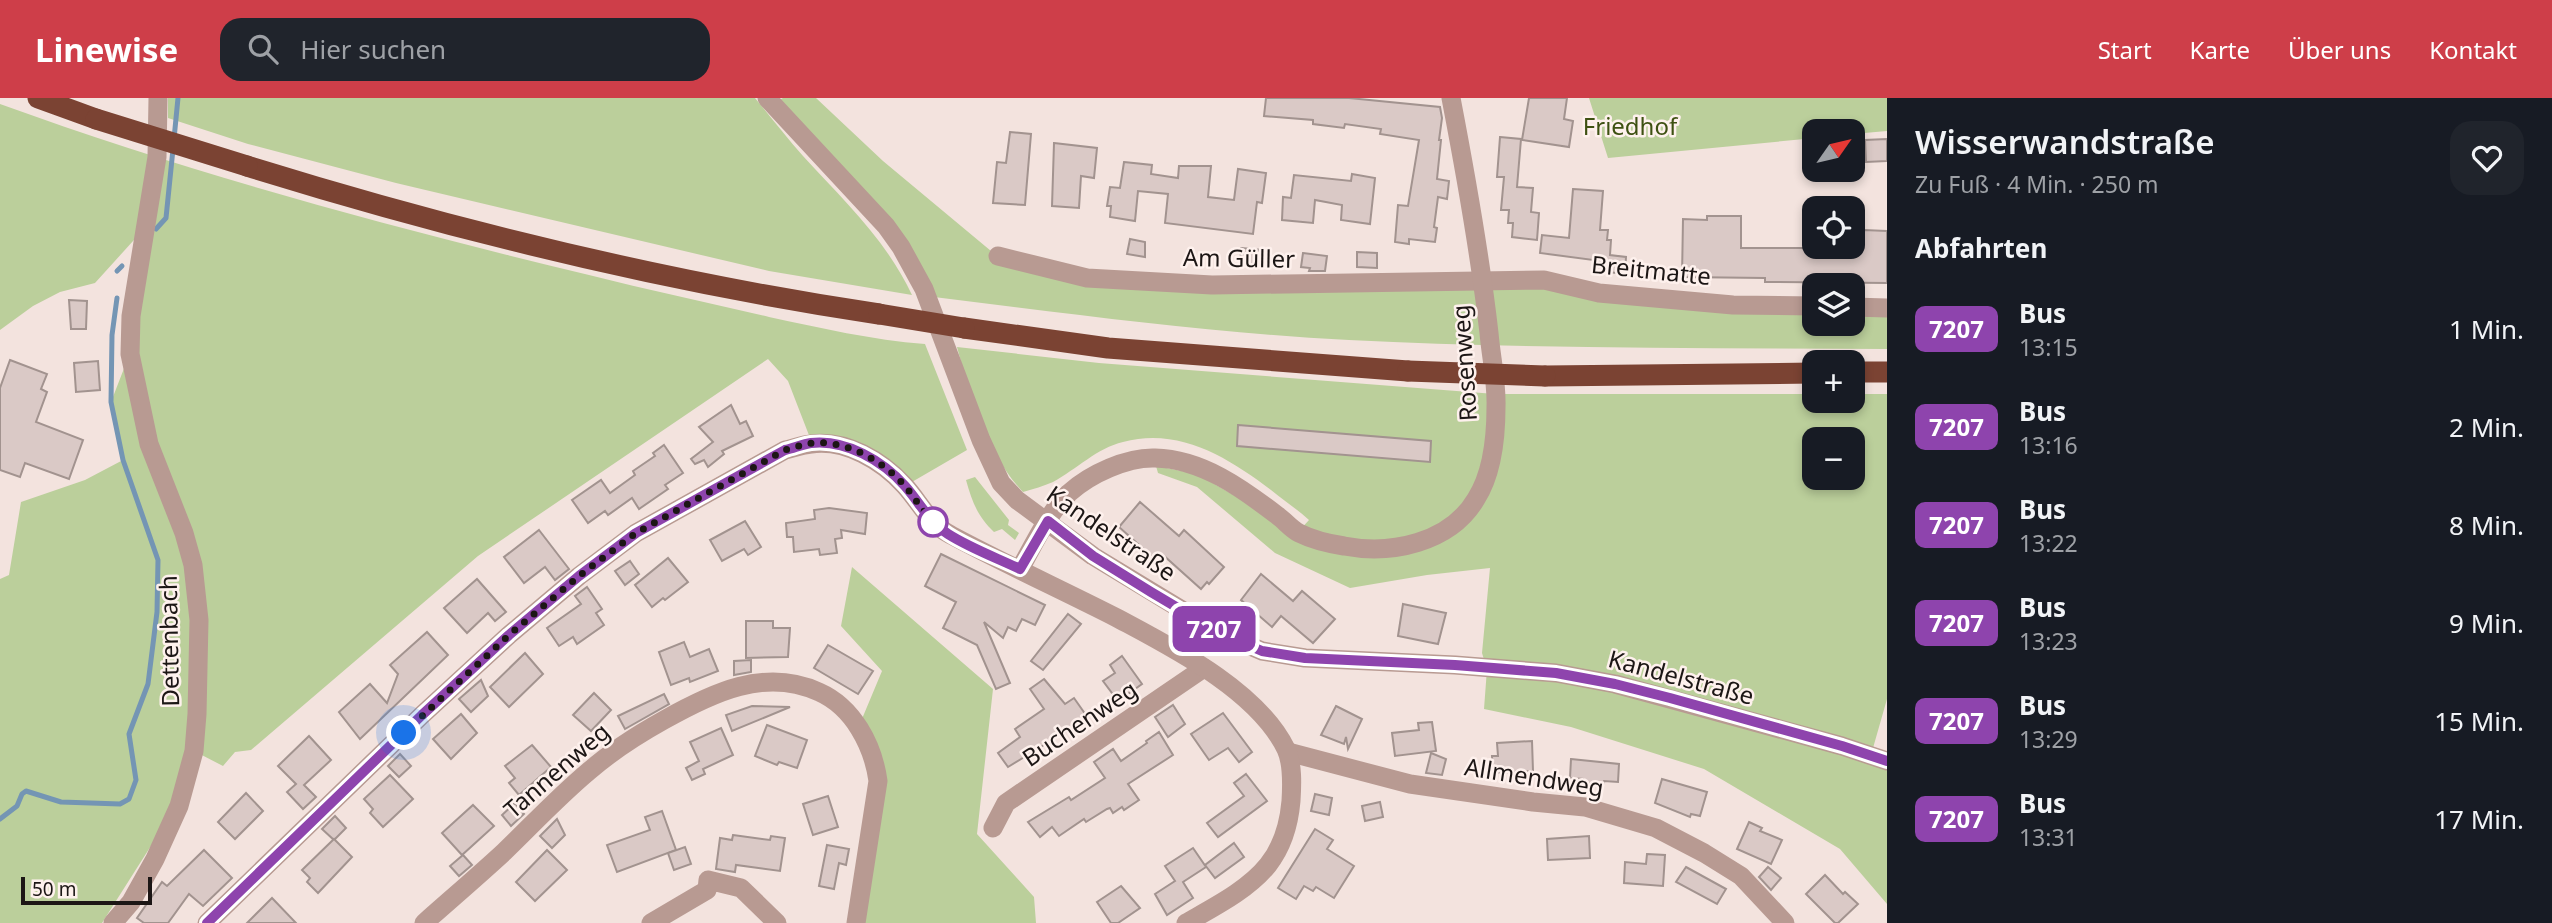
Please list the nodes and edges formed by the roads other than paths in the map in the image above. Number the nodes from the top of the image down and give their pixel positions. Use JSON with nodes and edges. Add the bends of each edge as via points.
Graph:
{"nodes":[{"id":1,"x":38,"y":98,"type":"edge"},
{"id":2,"x":158,"y":98,"type":"edge"},
{"id":3,"x":767,"y":98,"type":"edge"},
{"id":4,"x":1451,"y":98,"type":"edge"},
{"id":5,"x":998,"y":256,"type":"dead end"},
{"id":6,"x":1483,"y":281,"type":"junction"},
{"id":7,"x":1802,"y":306,"type":"edge"},
{"id":8,"x":1865,"y":307,"type":"edge"},
{"id":9,"x":1887,"y":308,"type":"edge"},
{"id":10,"x":1865,"y":372,"type":"edge"},
{"id":11,"x":1887,"y":372,"type":"edge"},
{"id":12,"x":1802,"y":373,"type":"edge"},
{"id":13,"x":1048,"y":521,"type":"junction"},
{"id":14,"x":1020,"y":569,"type":"junction"},
{"id":15,"x":1205,"y":668,"type":"junction"},
{"id":16,"x":1288,"y":752,"type":"junction"},
{"id":17,"x":1887,"y":761,"type":"edge"},
{"id":18,"x":993,"y":828,"type":"dead end"},
{"id":19,"x":113,"y":923,"type":"edge"},
{"id":20,"x":207,"y":923,"type":"edge"},
{"id":21,"x":424,"y":923,"type":"edge"},
{"id":22,"x":651,"y":923,"type":"edge"},
{"id":23,"x":777,"y":923,"type":"edge"},
{"id":24,"x":856,"y":923,"type":"edge"},
{"id":25,"x":1186,"y":923,"type":"edge"},
{"id":26,"x":1785,"y":923,"type":"edge"}],
"edges":[{"from":1,"to":12,"type":"highway","bridge":true,"via":[[247,166],[461,228],[793,301],[964,328],[1108,348],[1408,371],[1545,376]]},
{"from":2,"to":19,"type":"street","name":"Dettenbach","via":[[158,157],[131,316],[130,354],[149,444],[193,565],[199,673],[194,751],[184,792],[155,859],[131,902]]},
{"from":3,"to":13,"type":"street","name":"Kandelstraße","via":[[901,247],[924,289],[995,473],[1017,500]]},
{"from":4,"to":6,"type":"street","name":"Rosenweg"},
{"from":5,"to":6,"type":"street","name":"Am Güller","via":[[1087,278],[1212,285]]},
{"from":6,"to":7,"type":"street","name":"Breitmatte","via":[[1544,280],[1599,293],[1733,305]]},
{"from":6,"to":13,"type":"street","name":"Rosenweg","via":[[1496,405],[1494,441],[1476,500],[1438,534],[1384,550],[1345,546],[1298,533],[1212,472],[1156,458],[1125,462],[1102,472],[1069,493]]},
{"from":8,"to":9,"type":"street"},
{"from":10,"to":11,"type":"highway"},
{"from":13,"to":14,"type":"street","name":"Rosenweg"},
{"from":13,"to":17,"type":"street","name":"Kandelstraße","via":[[1151,592],[1220,633],[1262,651],[1305,658],[1556,673],[1670,698]]},
{"from":14,"to":15,"type":"street"},
{"from":14,"to":20,"type":"street","via":[[948,534],[926,515],[905,486],[863,453],[812,443],[785,450],[636,533],[579,576],[422,715]]},
{"from":15,"to":16,"type":"street","via":[[1225,681],[1275,730]]},
{"from":15,"to":18,"type":"street","name":"Buchenweg","via":[[1006,803]]},
{"from":16,"to":25,"type":"street","via":[[1292,783],[1289,827],[1268,865],[1234,894]]},
{"from":16,"to":26,"type":"street","name":"Allmendweg","via":[[1410,784],[1585,807],[1656,828],[1741,876]]},
{"from":21,"to":24,"type":"street","name":"Tannenweg","via":[[626,741],[713,694],[771,681],[803,684],[833,698],[859,726],[875,760],[878,780]]},
{"from":22,"to":23,"type":"street","via":[[707,890],[708,880],[741,888]]}]}
